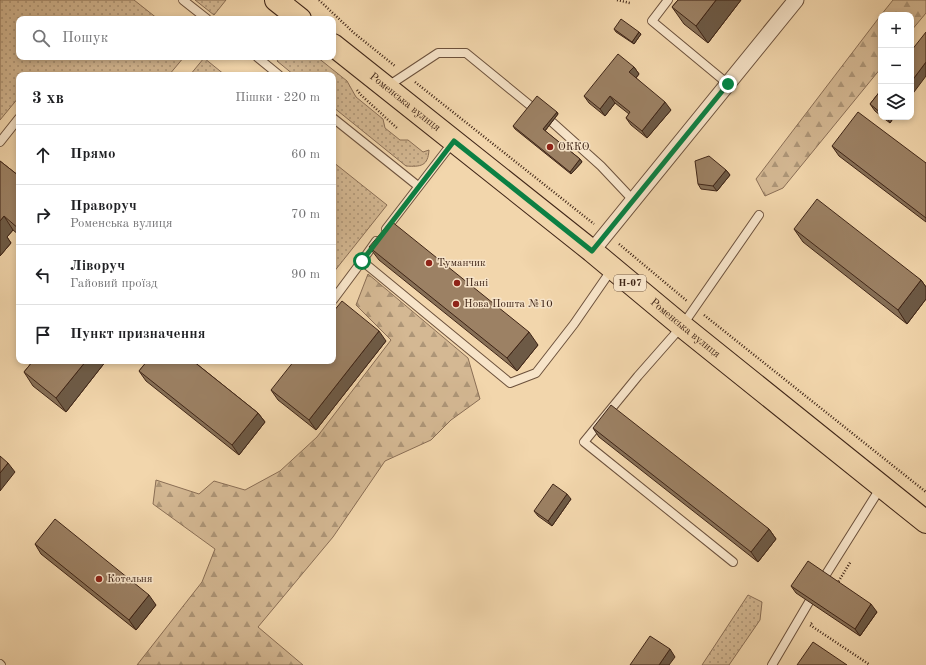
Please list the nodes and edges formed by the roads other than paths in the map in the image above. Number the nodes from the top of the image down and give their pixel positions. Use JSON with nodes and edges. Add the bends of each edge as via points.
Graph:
{"nodes":[{"id":1,"x":183,"y":0,"type":"edge"},
{"id":2,"x":276,"y":0,"type":"edge"},
{"id":3,"x":668,"y":0,"type":"edge"},
{"id":4,"x":796,"y":0,"type":"edge"},
{"id":5,"x":203,"y":16,"type":"edge"},
{"id":6,"x":296,"y":16,"type":"edge"},
{"id":7,"x":336,"y":47,"type":"edge"},
{"id":8,"x":261,"y":60,"type":"edge"},
{"id":9,"x":275,"y":72,"type":"edge"},
{"id":10,"x":728,"y":84,"type":"junction"},
{"id":11,"x":387,"y":88,"type":"junction"},
{"id":12,"x":532,"y":107,"type":"edge"},
{"id":13,"x":336,"y":120,"type":"edge"},
{"id":14,"x":16,"y":122,"type":"edge"},
{"id":15,"x":552,"y":122,"type":"edge"},
{"id":16,"x":454,"y":141,"type":"junction"},
{"id":17,"x":0,"y":142,"type":"edge"},
{"id":18,"x":418,"y":186,"type":"junction"},
{"id":19,"x":634,"y":200,"type":"junction"},
{"id":20,"x":759,"y":215,"type":"dead end"},
{"id":21,"x":592,"y":251,"type":"junction"},
{"id":22,"x":362,"y":261,"type":"junction"},
{"id":23,"x":613,"y":269,"type":"junction"},
{"id":24,"x":336,"y":296,"type":"edge"},
{"id":25,"x":682,"y":326,"type":"junction"},
{"id":26,"x":882,"y":486,"type":"junction"},
{"id":27,"x":926,"y":522,"type":"edge"},
{"id":28,"x":733,"y":562,"type":"dead end"},
{"id":29,"x":825,"y":576,"type":"edge"},
{"id":30,"x":809,"y":602,"type":"edge"},
{"id":31,"x":772,"y":665,"type":"edge"}],
"edges":[{"from":1,"to":5,"type":"lane"},
{"from":2,"to":6,"type":"main road"},
{"from":3,"to":10,"type":"lane","via":[[652,21]]},
{"from":4,"to":10,"type":"street"},
{"from":7,"to":11,"type":"main road","name":"Роменська вулиця","number":"Н-07"},
{"from":8,"to":9,"type":"lane"},
{"from":10,"to":19,"type":"street"},
{"from":11,"to":12,"type":"lane","via":[[438,53],[466,53]]},
{"from":11,"to":16,"type":"main road","name":"Роменська вулиця","number":"Н-07"},
{"from":13,"to":18,"type":"lane"},
{"from":14,"to":17,"type":"lane"},
{"from":15,"to":19,"type":"lane"},
{"from":16,"to":18,"type":"lane"},
{"from":16,"to":21,"type":"main road","name":"Роменська вулиця","number":"Н-07"},
{"from":18,"to":22,"type":"lane"},
{"from":19,"to":21,"type":"street"},
{"from":20,"to":25,"type":"lane"},
{"from":21,"to":23,"type":"main road","name":"Роменська вулиця","number":"Н-07"},
{"from":22,"to":23,"type":"lane","via":[[510,383],[536,373]]},
{"from":22,"to":24,"type":"lane"},
{"from":23,"to":25,"type":"main road","name":"Роменська вулиця","number":"Н-07"},
{"from":25,"to":26,"type":"main road","name":"Роменська вулиця","number":"Н-07"},
{"from":25,"to":28,"type":"lane","via":[[584,442]]},
{"from":26,"to":27,"type":"main road","name":"Роменська вулиця","number":"Н-07"},
{"from":26,"to":29,"type":"lane"},
{"from":30,"to":31,"type":"lane"}]}
